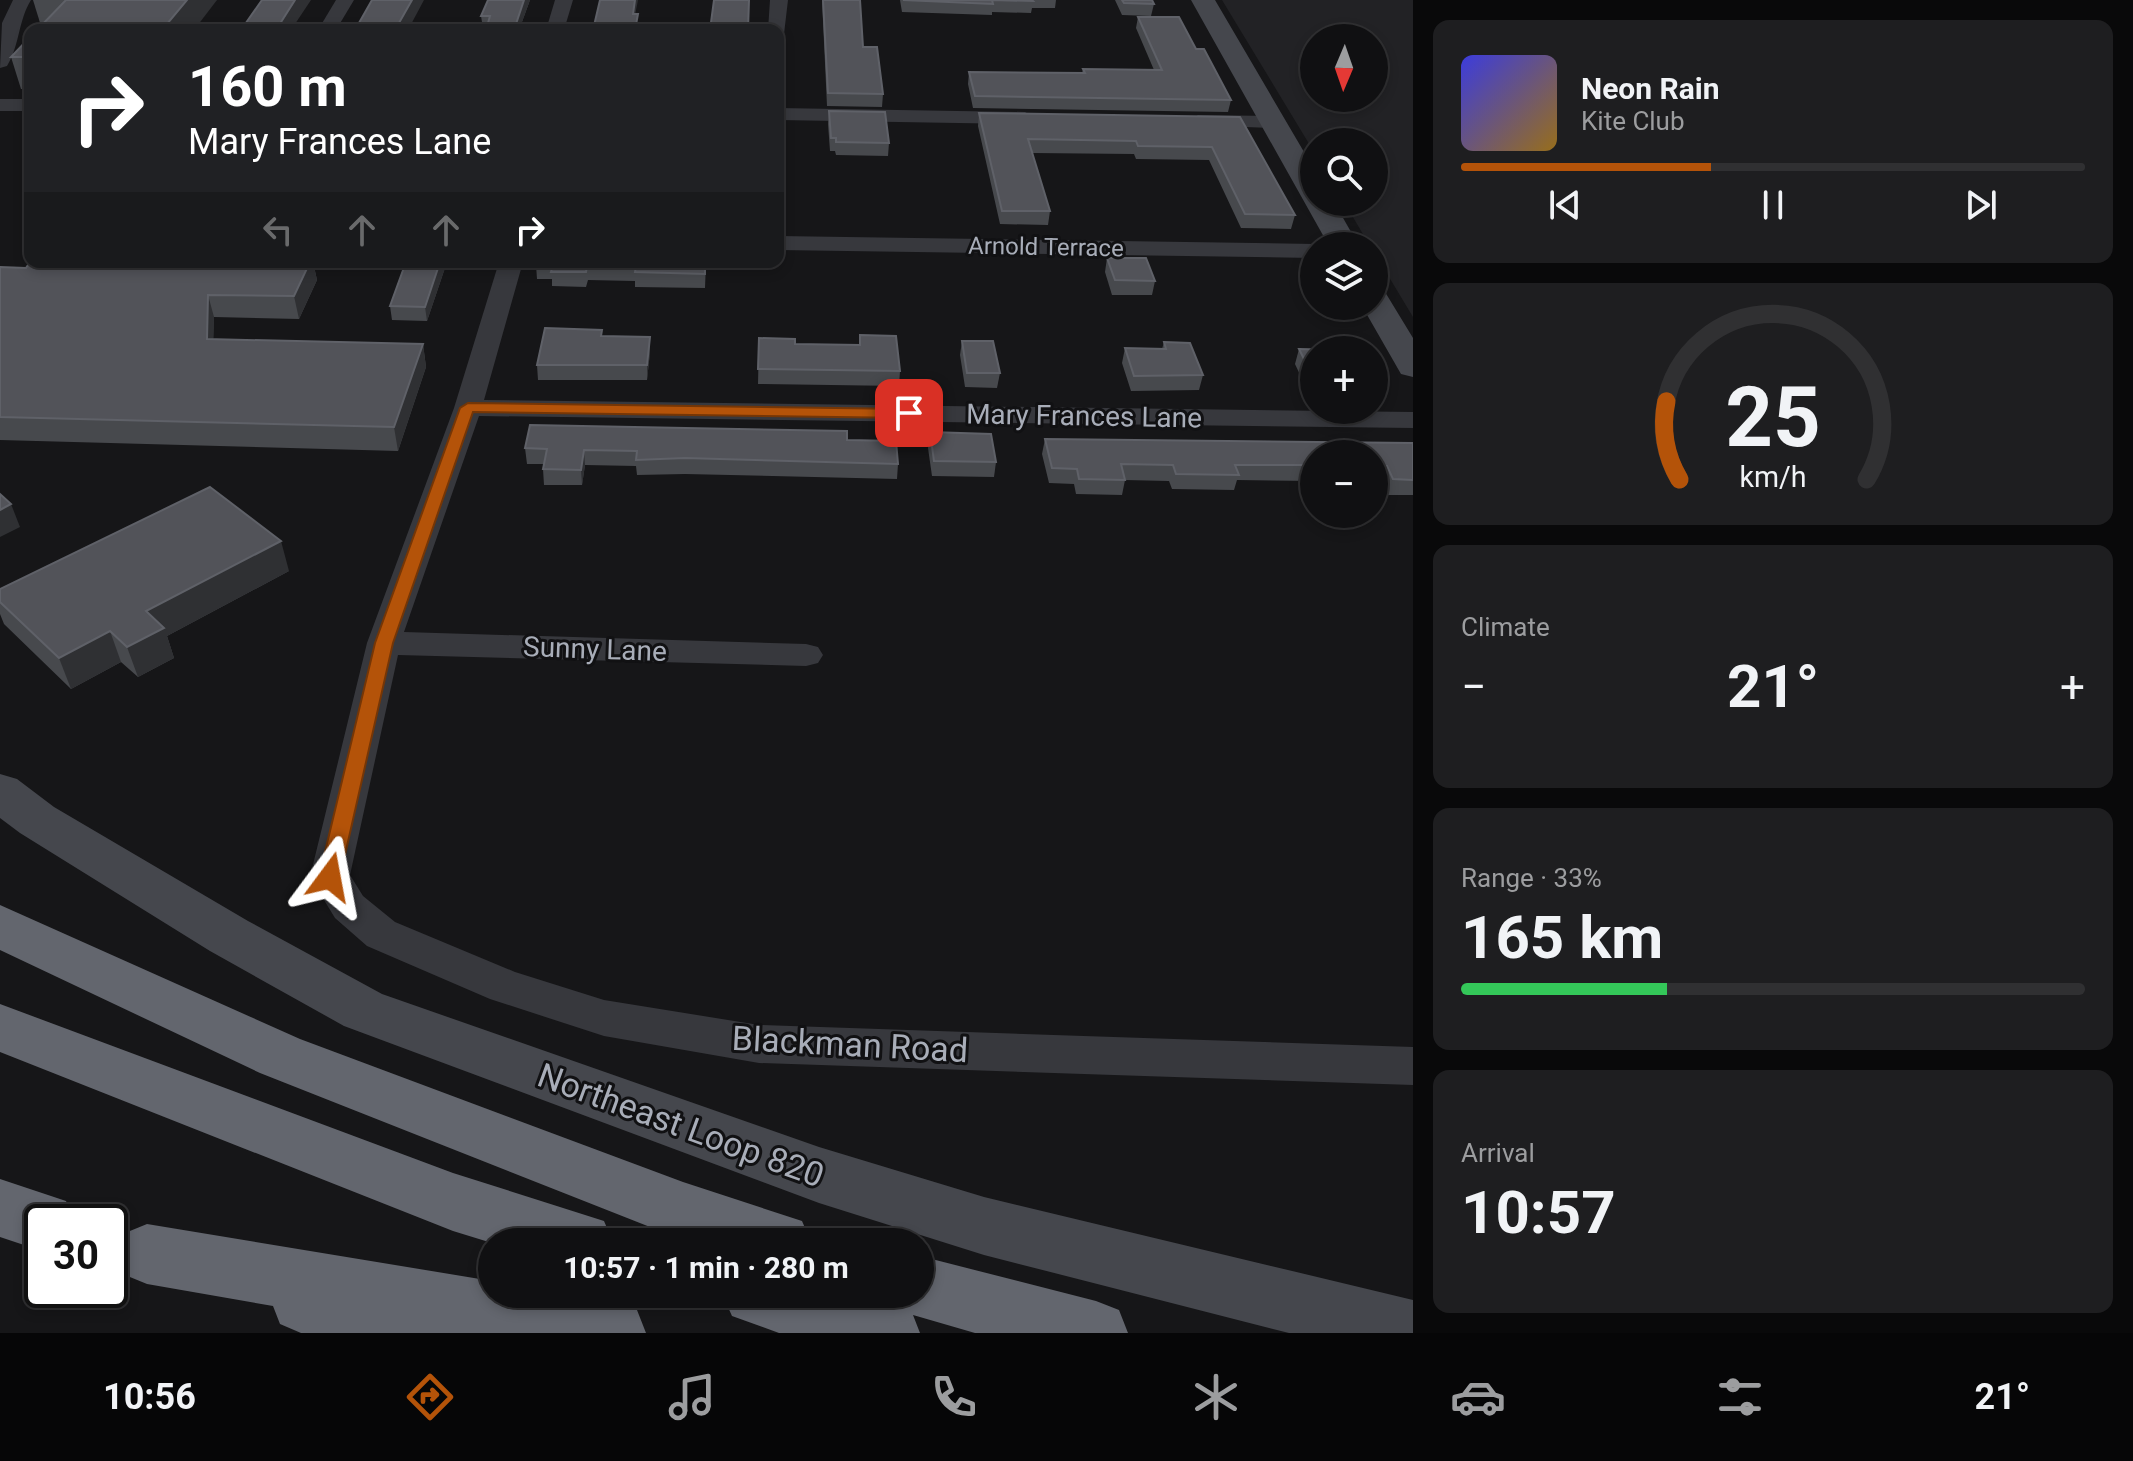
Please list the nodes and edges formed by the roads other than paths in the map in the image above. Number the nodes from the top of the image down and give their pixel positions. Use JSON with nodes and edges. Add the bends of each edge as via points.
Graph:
{"nodes":[{"id":1,"x":22,"y":0,"type":"edge"},
{"id":2,"x":345,"y":0,"type":"edge"},
{"id":3,"x":564,"y":0,"type":"edge"},
{"id":4,"x":779,"y":0,"type":"edge"},
{"id":5,"x":1203,"y":0,"type":"edge"},
{"id":6,"x":331,"y":24,"type":"edge"},
{"id":7,"x":557,"y":24,"type":"edge"},
{"id":8,"x":777,"y":24,"type":"edge"},
{"id":9,"x":0,"y":62,"type":"edge"},
{"id":10,"x":0,"y":105,"type":"edge"},
{"id":11,"x":24,"y":105,"type":"edge"},
{"id":12,"x":784,"y":114,"type":"edge"},
{"id":13,"x":1050,"y":119,"type":"edge"},
{"id":14,"x":1177,"y":121,"type":"edge"},
{"id":15,"x":1273,"y":122,"type":"junction"},
{"id":16,"x":1300,"y":169,"type":"edge"},
{"id":17,"x":784,"y":243,"type":"edge"},
{"id":18,"x":1300,"y":251,"type":"edge"},
{"id":19,"x":509,"y":268,"type":"edge"},
{"id":20,"x":1386,"y":320,"type":"edge"},
{"id":21,"x":1413,"y":367,"type":"edge"},
{"id":22,"x":468,"y":408,"type":"junction"},
{"id":23,"x":1413,"y":420,"type":"edge"},
{"id":24,"x":384,"y":643,"type":"junction"},
{"id":25,"x":806,"y":655,"type":"dead end"},
{"id":26,"x":0,"y":792,"type":"edge"},
{"id":27,"x":0,"y":926,"type":"edge"},
{"id":28,"x":0,"y":1028,"type":"edge"},
{"id":29,"x":1413,"y":1066,"type":"edge"},
{"id":30,"x":0,"y":1208,"type":"edge"},
{"id":31,"x":24,"y":1216,"type":"edge"},
{"id":32,"x":537,"y":1228,"type":"edge"},
{"id":33,"x":736,"y":1228,"type":"edge"},
{"id":34,"x":128,"y":1248,"type":"edge"},
{"id":35,"x":934,"y":1291,"type":"edge"},
{"id":36,"x":802,"y":1308,"type":"edge"},
{"id":37,"x":1413,"y":1332,"type":"edge"},
{"id":38,"x":402,"y":1333,"type":"edge"},
{"id":39,"x":614,"y":1333,"type":"edge"},
{"id":40,"x":888,"y":1333,"type":"edge"},
{"id":41,"x":1096,"y":1333,"type":"edge"}],
"edges":[{"from":1,"to":9,"type":"street","via":[[10,20],[10,41]]},
{"from":2,"to":6,"type":"street"},
{"from":3,"to":7,"type":"street"},
{"from":4,"to":8,"type":"street"},
{"from":5,"to":15,"type":"main road"},
{"from":10,"to":11,"type":"street"},
{"from":12,"to":13,"type":"street"},
{"from":14,"to":15,"type":"street"},
{"from":15,"to":16,"type":"main road"},
{"from":17,"to":18,"type":"street","name":"Arnold Terrace"},
{"from":19,"to":22,"type":"street"},
{"from":20,"to":21,"type":"main road"},
{"from":22,"to":23,"type":"street","name":"Mary Frances Lane"},
{"from":22,"to":24,"type":"street"},
{"from":24,"to":25,"type":"street","name":"Sunny Lane"},
{"from":24,"to":29,"type":"street","name":"Blackman Road","via":[[330,877],[349,907],[381,934],[505,987],[604,1018],[759,1044]]},
{"from":26,"to":37,"type":"main road","name":"Northeast Loop 820","via":[[37,820],[229,936],[363,1010],[819,1175],[939,1212]]},
{"from":27,"to":33,"type":"highway","via":[[280,1056]]},
{"from":28,"to":32,"type":"highway","via":[[453,1202]]},
{"from":30,"to":31,"type":"highway"},
{"from":34,"to":38,"type":"highway"},
{"from":34,"to":39,"type":"highway"},
{"from":35,"to":41,"type":"highway"},
{"from":36,"to":40,"type":"highway"}]}
